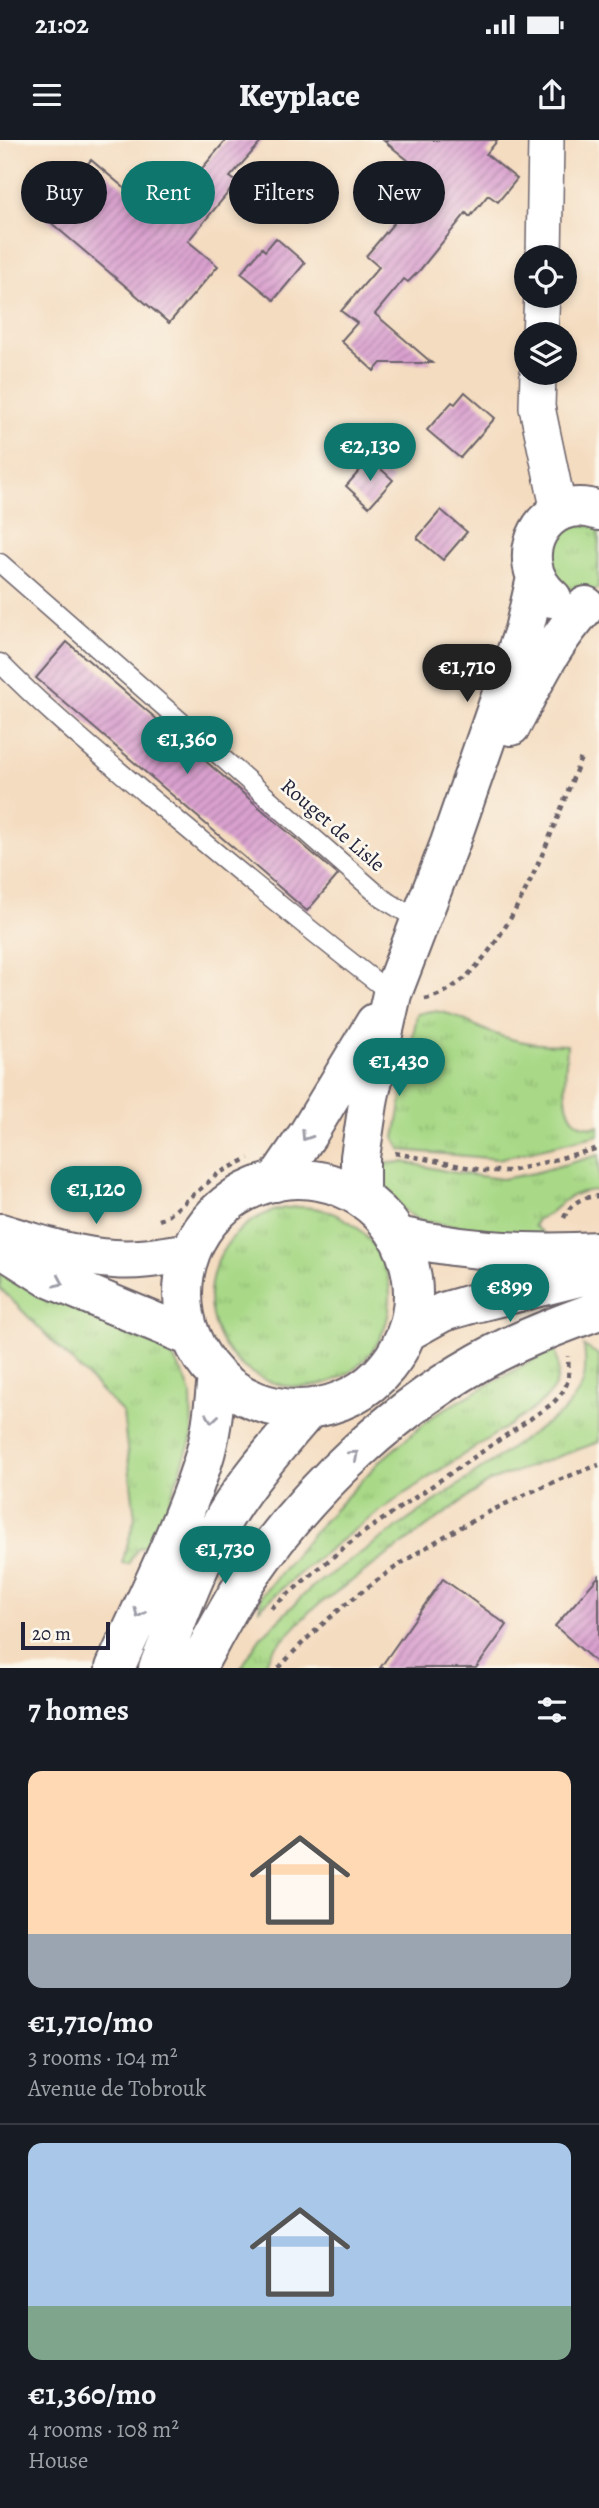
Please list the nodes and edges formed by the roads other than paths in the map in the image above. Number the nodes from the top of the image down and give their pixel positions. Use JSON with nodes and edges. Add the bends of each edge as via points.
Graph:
{"nodes":[{"id":1,"x":546,"y":140,"type":"edge"},
{"id":2,"x":560,"y":140,"type":"edge"},
{"id":3,"x":546,"y":208,"type":"junction"},
{"id":4,"x":544,"y":245,"type":"edge"},
{"id":5,"x":538,"y":385,"type":"edge"},
{"id":6,"x":587,"y":509,"type":"edge"},
{"id":7,"x":0,"y":563,"type":"edge"},
{"id":8,"x":536,"y":578,"type":"junction"},
{"id":9,"x":592,"y":605,"type":"edge"},
{"id":10,"x":0,"y":663,"type":"edge"},
{"id":11,"x":450,"y":843,"type":"junction"},
{"id":12,"x":421,"y":916,"type":"junction"},
{"id":13,"x":393,"y":995,"type":"junction"},
{"id":14,"x":264,"y":1168,"type":"junction"},
{"id":15,"x":360,"y":1197,"type":"junction"},
{"id":16,"x":0,"y":1233,"type":"edge"},
{"id":17,"x":398,"y":1236,"type":"junction"},
{"id":18,"x":0,"y":1247,"type":"edge"},
{"id":19,"x":599,"y":1251,"type":"edge"},
{"id":20,"x":191,"y":1252,"type":"junction"},
{"id":21,"x":599,"y":1272,"type":"edge"},
{"id":22,"x":599,"y":1310,"type":"edge"},
{"id":23,"x":407,"y":1332,"type":"junction"},
{"id":24,"x":191,"y":1337,"type":"junction"},
{"id":25,"x":217,"y":1376,"type":"junction"},
{"id":26,"x":309,"y":1409,"type":"junction"},
{"id":27,"x":115,"y":1668,"type":"edge"},
{"id":28,"x":158,"y":1668,"type":"edge"},
{"id":29,"x":196,"y":1668,"type":"edge"}],
"edges":[{"from":1,"to":3,"type":"street"},
{"from":2,"to":3,"type":"street"},
{"from":3,"to":4,"type":"street"},
{"from":5,"to":6,"type":"street","via":[[537,407]]},
{"from":6,"to":8,"type":"main road","via":[[542,525],[532,545]]},
{"from":7,"to":12,"type":"lane","name":"Rouget de Lisle","via":[[382,898],[410,915]]},
{"from":8,"to":9,"type":"main road","via":[[562,603]]},
{"from":8,"to":11,"type":"main road","via":[[524,630]]},
{"from":9,"to":11,"type":"main road","via":[[565,628],[554,645]]},
{"from":10,"to":13,"type":"lane","via":[[39,703],[168,812]]},
{"from":11,"to":12,"type":"main road"},
{"from":12,"to":13,"type":"main road"},
{"from":13,"to":14,"type":"main road","one_way":true,"via":[[308,1134]]},
{"from":13,"to":15,"type":"main road","via":[[369,1097],[360,1157]]},
{"from":14,"to":15,"type":"main road","via":[[292,1179],[327,1182]]},
{"from":14,"to":20,"type":"main road","via":[[248,1191],[204,1226]]},
{"from":15,"to":17,"type":"main road"},
{"from":16,"to":20,"type":"main road","via":[[112,1259]]},
{"from":17,"to":19,"type":"main road","via":[[525,1253]]},
{"from":17,"to":23,"type":"main road","via":[[413,1283]]},
{"from":18,"to":24,"type":"main road","one_way":true,"via":[[49,1278]]},
{"from":20,"to":24,"type":"main road","via":[[183,1294]]},
{"from":21,"to":23,"type":"main road","via":[[453,1309]]},
{"from":29,"to":22,"type":"main road","one_way":true,"via":[[248,1577],[340,1468],[425,1398],[495,1354]]},
{"from":23,"to":26,"type":"main road","via":[[392,1361],[369,1385],[341,1401]]},
{"from":24,"to":25,"type":"main road"},
{"from":25,"to":26,"type":"main road","via":[[259,1403]]},
{"from":25,"to":27,"type":"main road","one_way":true,"via":[[203,1460]]},
{"from":26,"to":28,"type":"main road","via":[[263,1462],[225,1517]]}]}
